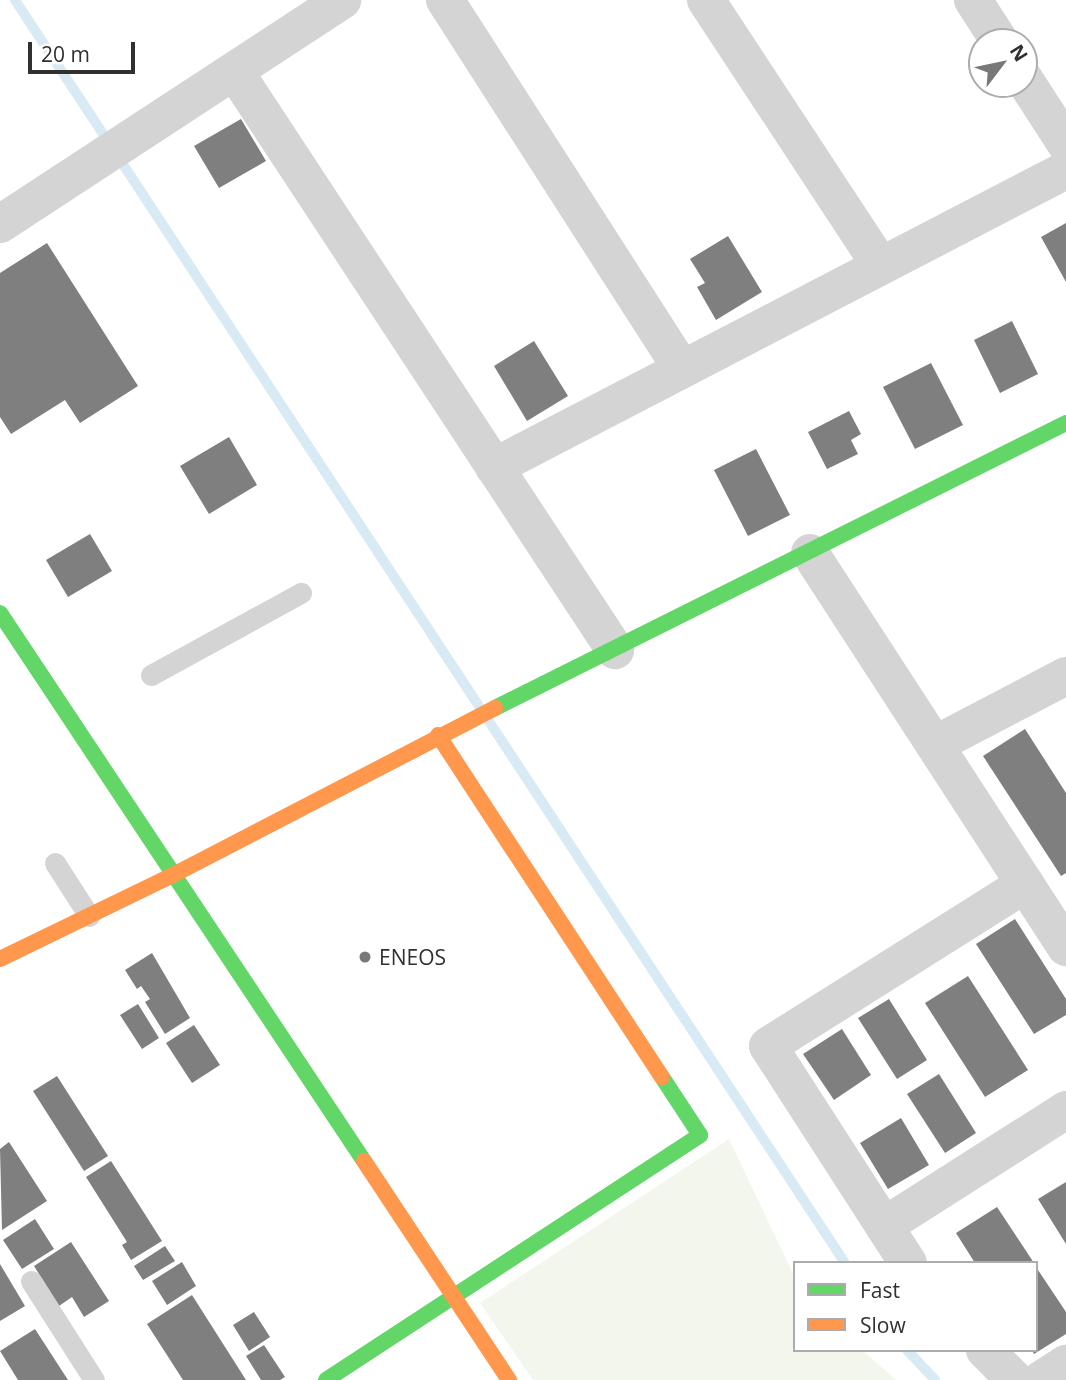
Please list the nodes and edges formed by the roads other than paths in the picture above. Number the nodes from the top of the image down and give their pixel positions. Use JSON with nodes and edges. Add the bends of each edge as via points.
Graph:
{"nodes":[{"id":1,"x":342,"y":0,"type":"edge"},
{"id":2,"x":445,"y":0,"type":"edge"},
{"id":3,"x":706,"y":0,"type":"edge"},
{"id":4,"x":974,"y":0,"type":"edge"},
{"id":5,"x":991,"y":28,"type":"edge"},
{"id":6,"x":235,"y":72,"type":"junction"},
{"id":7,"x":1036,"y":98,"type":"edge"},
{"id":8,"x":1066,"y":144,"type":"edge"},
{"id":9,"x":1066,"y":170,"type":"edge"},
{"id":10,"x":0,"y":224,"type":"edge"},
{"id":11,"x":880,"y":265,"type":"junction"},
{"id":12,"x":681,"y":368,"type":"junction"},
{"id":13,"x":1066,"y":423,"type":"edge"},
{"id":14,"x":494,"y":467,"type":"junction"},
{"id":15,"x":810,"y":553,"type":"junction"},
{"id":16,"x":302,"y":593,"type":"dead end"},
{"id":17,"x":0,"y":613,"type":"edge"},
{"id":18,"x":615,"y":650,"type":"junction"},
{"id":19,"x":151,"y":675,"type":"dead end"},
{"id":20,"x":1066,"y":676,"type":"edge"},
{"id":21,"x":438,"y":735,"type":"junction"},
{"id":22,"x":936,"y":744,"type":"junction"},
{"id":23,"x":55,"y":863,"type":"dead end"},
{"id":24,"x":173,"y":875,"type":"junction"},
{"id":25,"x":1024,"y":884,"type":"junction"},
{"id":26,"x":89,"y":916,"type":"junction"},
{"id":27,"x":1066,"y":947,"type":"edge"},
{"id":28,"x":0,"y":959,"type":"edge"},
{"id":29,"x":1066,"y":1110,"type":"edge"},
{"id":30,"x":884,"y":1226,"type":"junction"},
{"id":31,"x":907,"y":1261,"type":"edge"},
{"id":32,"x":31,"y":1281,"type":"dead end"},
{"id":33,"x":455,"y":1297,"type":"junction"},
{"id":34,"x":987,"y":1352,"type":"edge"},
{"id":35,"x":1066,"y":1364,"type":"edge"},
{"id":36,"x":94,"y":1380,"type":"edge"},
{"id":37,"x":326,"y":1380,"type":"edge"},
{"id":38,"x":509,"y":1380,"type":"edge"},
{"id":39,"x":1015,"y":1380,"type":"edge"},
{"id":40,"x":1041,"y":1380,"type":"edge"}],
"edges":[{"from":1,"to":6,"type":"street"},
{"from":2,"to":12,"type":"street"},
{"from":3,"to":11,"type":"street"},
{"from":4,"to":5,"type":"street"},
{"from":6,"to":10,"type":"street"},
{"from":6,"to":14,"type":"street"},
{"from":7,"to":8,"type":"street"},
{"from":9,"to":11,"type":"street"},
{"from":11,"to":12,"type":"street"},
{"from":12,"to":14,"type":"street"},
{"from":13,"to":15,"type":"street"},
{"from":14,"to":18,"type":"street"},
{"from":15,"to":18,"type":"street"},
{"from":15,"to":22,"type":"street"},
{"from":16,"to":19,"type":"lane"},
{"from":17,"to":24,"type":"street"},
{"from":18,"to":21,"type":"street"},
{"from":20,"to":22,"type":"street"},
{"from":21,"to":24,"type":"street"},
{"from":21,"to":33,"type":"street","via":[[700,1135]]},
{"from":22,"to":25,"type":"street"},
{"from":23,"to":26,"type":"lane"},
{"from":24,"to":26,"type":"street"},
{"from":24,"to":33,"type":"street"},
{"from":25,"to":27,"type":"street"},
{"from":25,"to":30,"type":"street","via":[[768,1046]]},
{"from":26,"to":28,"type":"street"},
{"from":29,"to":30,"type":"street"},
{"from":30,"to":31,"type":"street"},
{"from":32,"to":36,"type":"lane"},
{"from":33,"to":37,"type":"street"},
{"from":33,"to":38,"type":"street"},
{"from":34,"to":39,"type":"street"},
{"from":35,"to":40,"type":"street"}]}
